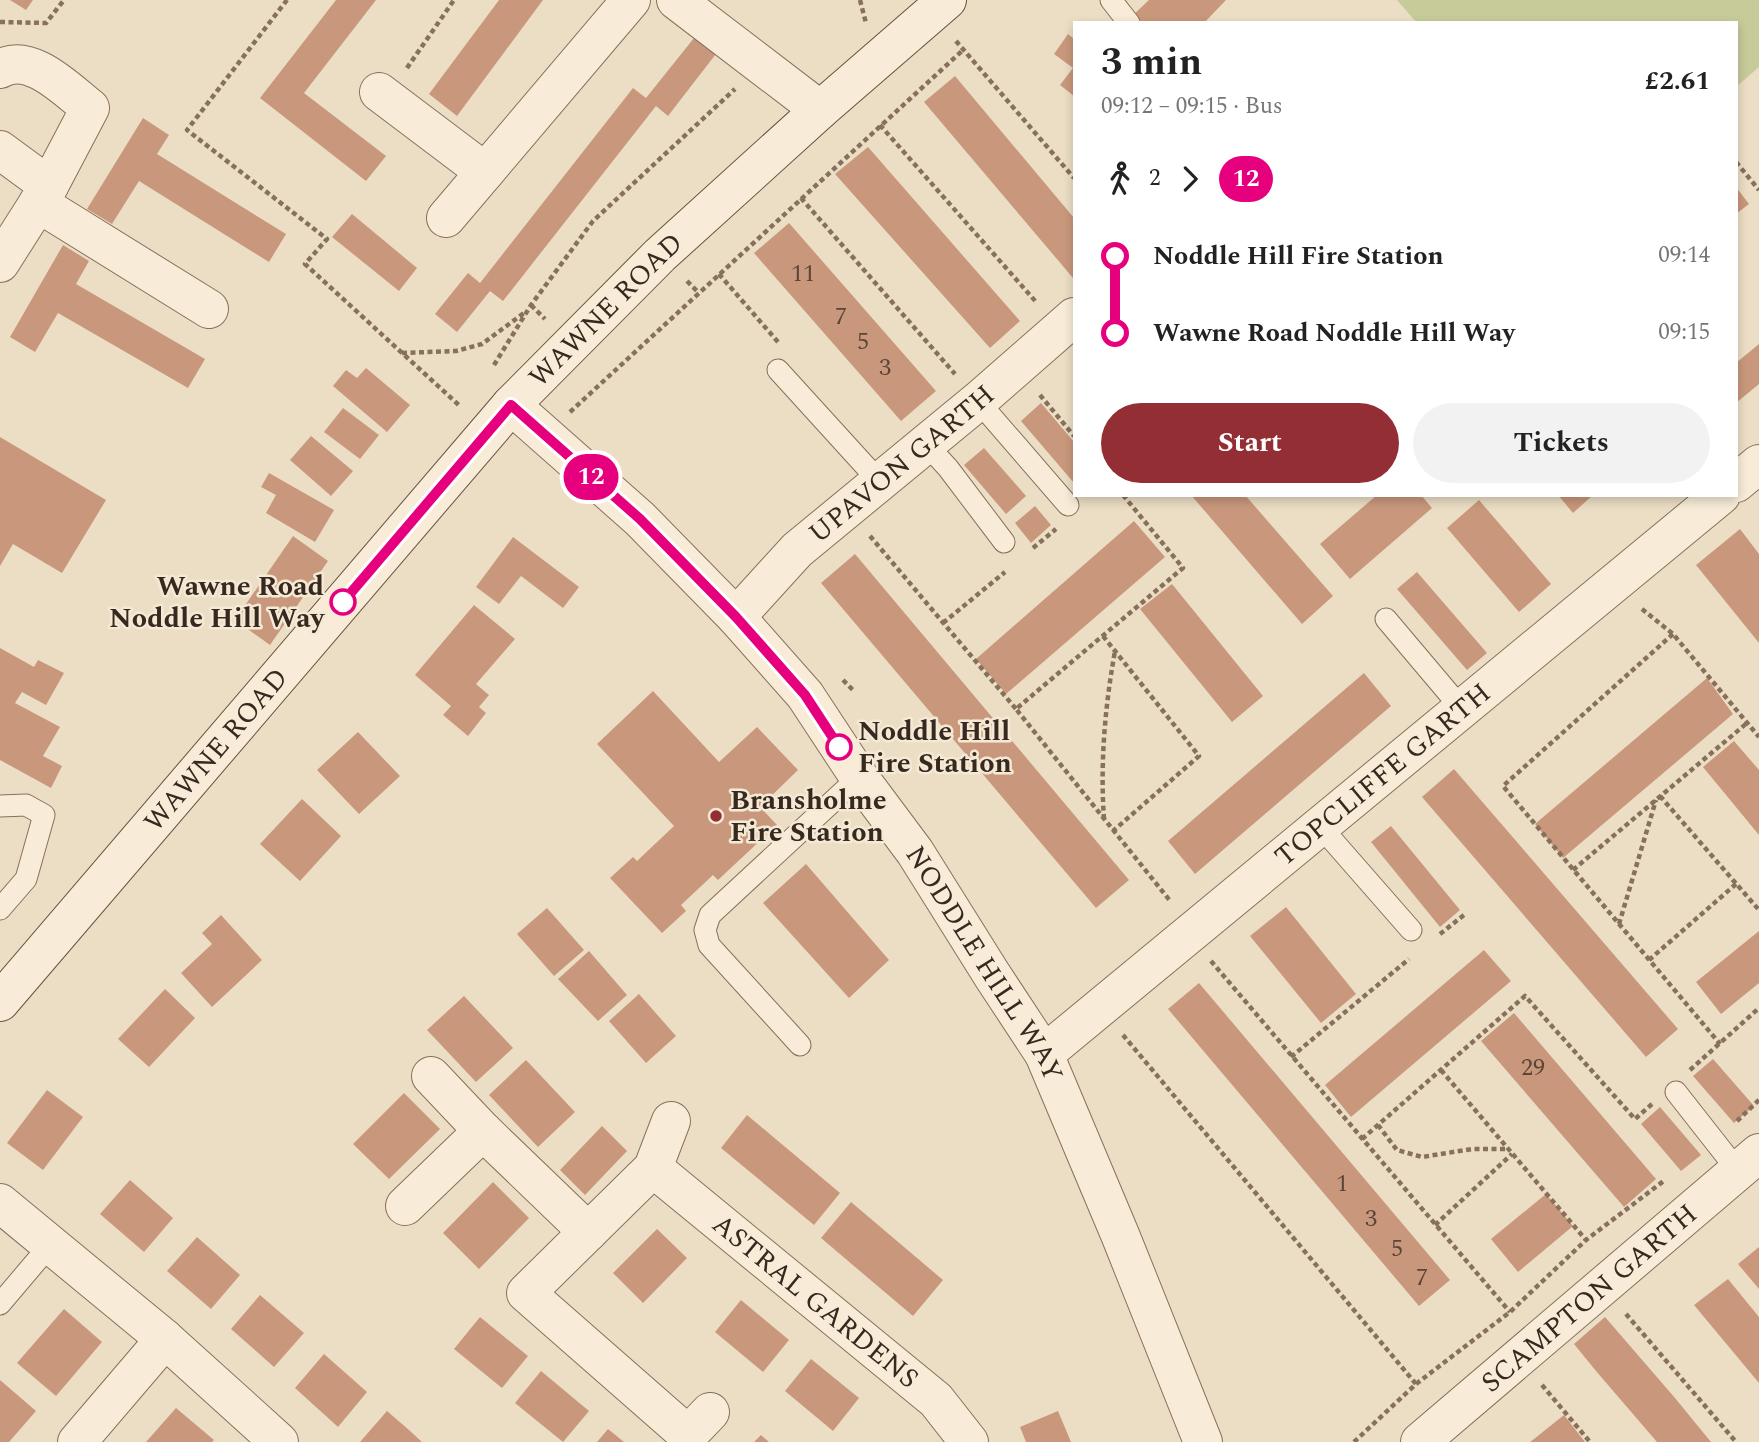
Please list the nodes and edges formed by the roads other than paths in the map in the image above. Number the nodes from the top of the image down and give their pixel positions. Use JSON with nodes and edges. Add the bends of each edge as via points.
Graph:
{"nodes":[{"id":1,"x":631,"y":0,"type":"edge"},
{"id":2,"x":676,"y":0,"type":"edge"},
{"id":3,"x":1111,"y":0,"type":"edge"},
{"id":4,"x":939,"y":6,"type":"edge"},
{"id":5,"x":1127,"y":21,"type":"edge"},
{"id":6,"x":0,"y":69,"type":"edge"},
{"id":7,"x":383,"y":95,"type":"road end"},
{"id":8,"x":820,"y":110,"type":"junction"},
{"id":9,"x":0,"y":149,"type":"edge"},
{"id":10,"x":485,"y":172,"type":"junction"},
{"id":11,"x":44,"y":194,"type":"junction"},
{"id":12,"x":446,"y":218,"type":"dead end"},
{"id":13,"x":0,"y":263,"type":"edge"},
{"id":14,"x":209,"y":309,"type":"dead end"},
{"id":15,"x":1067,"y":323,"type":"edge"},
{"id":16,"x":778,"y":370,"type":"road end"},
{"id":17,"x":978,"y":401,"type":"junction"},
{"id":18,"x":511,"y":405,"type":"junction"},
{"id":19,"x":926,"y":443,"type":"junction"},
{"id":20,"x":1759,"y":464,"type":"edge"},
{"id":21,"x":879,"y":481,"type":"junction"},
{"id":22,"x":1738,"y":481,"type":"edge"},
{"id":23,"x":1719,"y":497,"type":"edge"},
{"id":24,"x":1068,"y":505,"type":"dead end"},
{"id":25,"x":1004,"y":542,"type":"dead end"},
{"id":26,"x":736,"y":617,"type":"junction"},
{"id":27,"x":1387,"y":619,"type":"dead end"},
{"id":28,"x":1462,"y":709,"type":"junction"},
{"id":29,"x":859,"y":777,"type":"junction"},
{"id":30,"x":0,"y":806,"type":"edge"},
{"id":31,"x":1321,"y":825,"type":"junction"},
{"id":32,"x":0,"y":909,"type":"edge"},
{"id":33,"x":1411,"y":930,"type":"dead end"},
{"id":34,"x":0,"y":1002,"type":"edge"},
{"id":35,"x":800,"y":1045,"type":"dead end"},
{"id":36,"x":1044,"y":1054,"type":"junction"},
{"id":37,"x":431,"y":1076,"type":"dead end"},
{"id":38,"x":1679,"y":1085,"type":"road end"},
{"id":39,"x":671,"y":1121,"type":"dead end"},
{"id":40,"x":483,"y":1131,"type":"junction"},
{"id":41,"x":1737,"y":1155,"type":"edge"},
{"id":42,"x":653,"y":1168,"type":"junction"},
{"id":43,"x":0,"y":1203,"type":"edge"},
{"id":44,"x":405,"y":1206,"type":"dead end"},
{"id":45,"x":588,"y":1232,"type":"junction"},
{"id":46,"x":50,"y":1245,"type":"junction"},
{"id":47,"x":0,"y":1304,"type":"edge"},
{"id":48,"x":165,"y":1339,"type":"junction"},
{"id":49,"x":710,"y":1412,"type":"dead end"},
{"id":50,"x":77,"y":1442,"type":"edge"},
{"id":51,"x":279,"y":1442,"type":"edge"},
{"id":52,"x":969,"y":1442,"type":"edge"},
{"id":53,"x":1203,"y":1442,"type":"edge"},
{"id":54,"x":1420,"y":1442,"type":"edge"}],
"edges":[{"from":1,"to":10,"type":"street"},
{"from":2,"to":8,"type":"street"},
{"from":3,"to":5,"type":"lane"},
{"from":4,"to":8,"type":"street","name":"WAWNE ROAD"},
{"from":6,"to":11,"type":"street","via":[[8,64],[34,66],[90,108]]},
{"from":7,"to":10,"type":"street"},
{"from":8,"to":18,"type":"street","name":"WAWNE ROAD","via":[[660,255]]},
{"from":9,"to":11,"type":"street"},
{"from":10,"to":12,"type":"street"},
{"from":11,"to":13,"type":"street"},
{"from":11,"to":14,"type":"street"},
{"from":15,"to":17,"type":"street","name":"UPAVON GARTH"},
{"from":16,"to":21,"type":"lane"},
{"from":17,"to":19,"type":"street","name":"UPAVON GARTH"},
{"from":17,"to":24,"type":"lane"},
{"from":18,"to":26,"type":"street","name":"NODDLE HILL WAY","via":[[640,519]]},
{"from":18,"to":34,"type":"street","name":"WAWNE ROAD"},
{"from":19,"to":21,"type":"street","name":"UPAVON GARTH"},
{"from":19,"to":25,"type":"lane"},
{"from":20,"to":22,"type":"street"},
{"from":21,"to":26,"type":"street","name":"UPAVON GARTH","via":[[797,550]]},
{"from":23,"to":28,"type":"street","name":"TOPCLIFFE GARTH"},
{"from":26,"to":29,"type":"street","name":"NODDLE HILL WAY","via":[[805,695]]},
{"from":27,"to":28,"type":"lane"},
{"from":28,"to":31,"type":"street","name":"TOPCLIFFE GARTH"},
{"from":29,"to":35,"type":"lane","via":[[710,915],[705,930],[709,946]]},
{"from":29,"to":36,"type":"street","name":"NODDLE HILL WAY","via":[[915,852]]},
{"from":30,"to":32,"type":"lane","via":[[26,805],[44,815],[26,879]]},
{"from":31,"to":33,"type":"lane"},
{"from":31,"to":36,"type":"street","name":"TOPCLIFFE GARTH"},
{"from":36,"to":53,"type":"street","name":"NODDLE HILL WAY"},
{"from":37,"to":40,"type":"street"},
{"from":38,"to":41,"type":"lane"},
{"from":39,"to":42,"type":"street"},
{"from":40,"to":44,"type":"street"},
{"from":40,"to":45,"type":"street"},
{"from":41,"to":54,"type":"street","name":"SCAMPTON GARTH","via":[[1602,1287]]},
{"from":42,"to":45,"type":"street"},
{"from":42,"to":52,"type":"street","name":"ASTRAL GARDENS","via":[[936,1400]]},
{"from":43,"to":46,"type":"street"},
{"from":45,"to":49,"type":"street","via":[[526,1293],[688,1435]]},
{"from":46,"to":47,"type":"lane"},
{"from":46,"to":48,"type":"street"},
{"from":48,"to":50,"type":"street"},
{"from":48,"to":51,"type":"street"}]}
